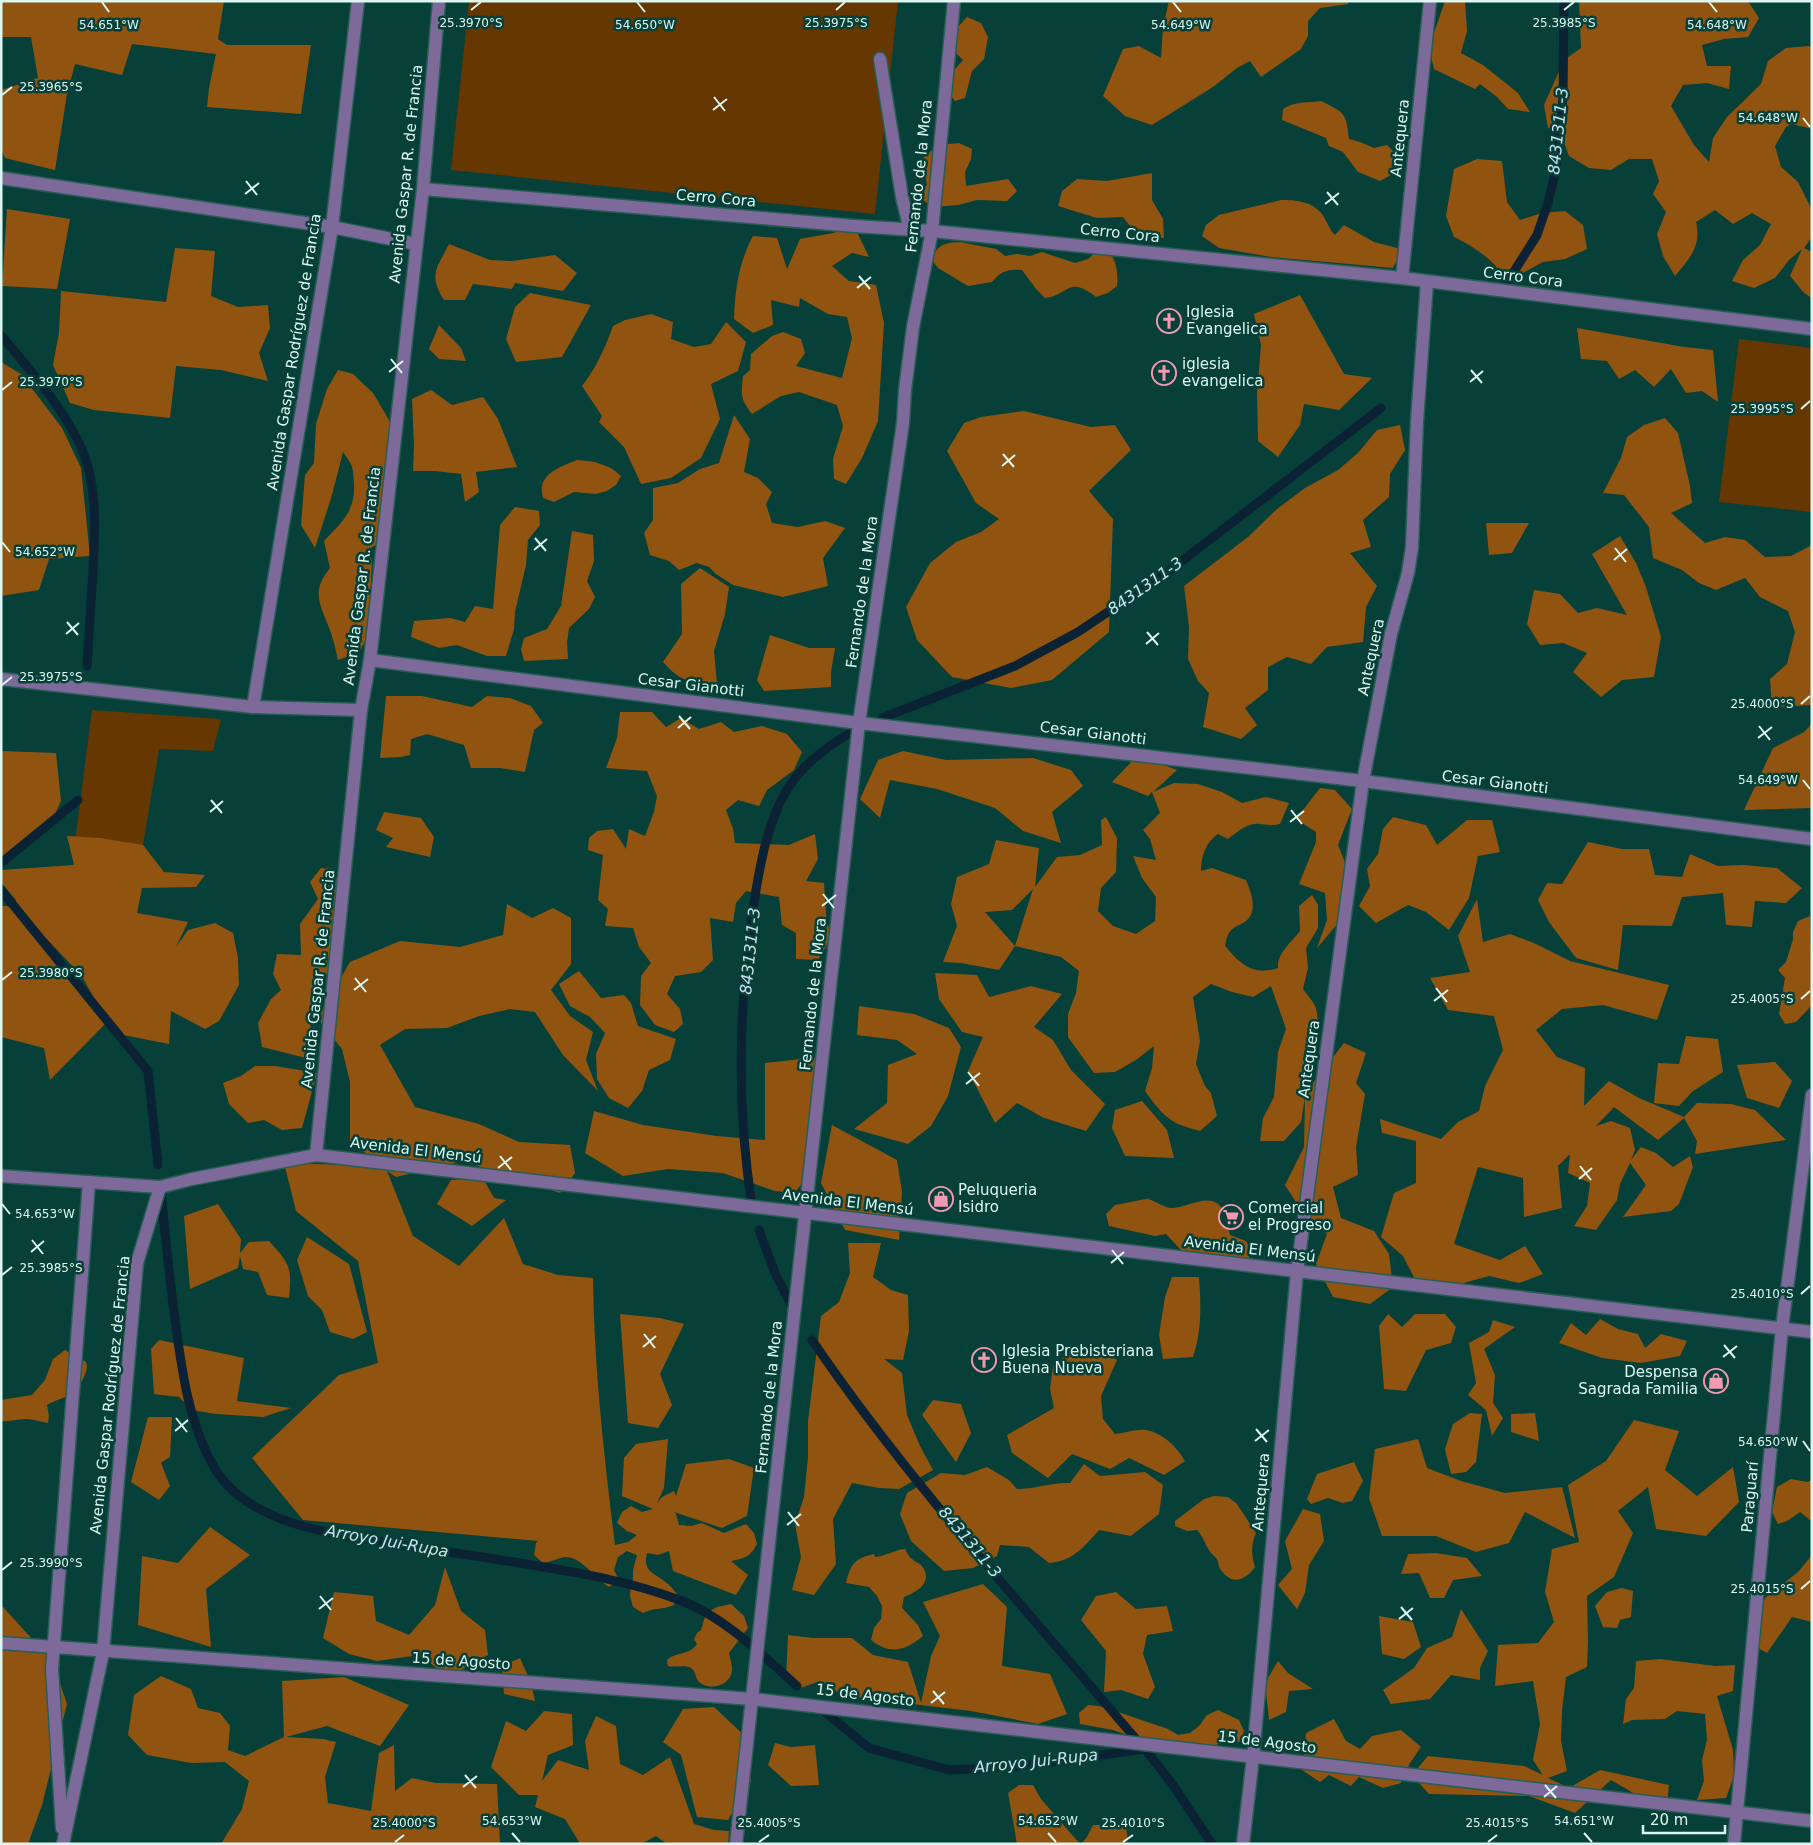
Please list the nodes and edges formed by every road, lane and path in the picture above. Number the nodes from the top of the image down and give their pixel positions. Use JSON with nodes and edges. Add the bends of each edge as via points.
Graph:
{"nodes":[{"id":1,"x":358,"y":1,"type":"edge"},
{"id":2,"x":439,"y":1,"type":"edge"},
{"id":3,"x":954,"y":1,"type":"edge"},
{"id":4,"x":1430,"y":1,"type":"edge"},
{"id":5,"x":880,"y":59,"type":"dead end"},
{"id":6,"x":1,"y":178,"type":"edge"},
{"id":7,"x":422,"y":189,"type":"junction"},
{"id":8,"x":332,"y":227,"type":"junction"},
{"id":9,"x":910,"y":230,"type":"junction"},
{"id":10,"x":932,"y":231,"type":"junction"},
{"id":11,"x":416,"y":244,"type":"junction"},
{"id":12,"x":1402,"y":278,"type":"junction"},
{"id":13,"x":1427,"y":282,"type":"junction"},
{"id":14,"x":1812,"y":329,"type":"edge"},
{"id":15,"x":370,"y":660,"type":"junction"},
{"id":16,"x":1,"y":679,"type":"edge"},
{"id":17,"x":253,"y":707,"type":"junction"},
{"id":18,"x":361,"y":710,"type":"junction"},
{"id":19,"x":860,"y":723,"type":"junction"},
{"id":20,"x":1363,"y":781,"type":"junction"},
{"id":21,"x":1812,"y":839,"type":"edge"},
{"id":22,"x":1812,"y":1095,"type":"edge"},
{"id":23,"x":316,"y":1155,"type":"junction"},
{"id":24,"x":1,"y":1176,"type":"edge"},
{"id":25,"x":90,"y":1182,"type":"junction"},
{"id":26,"x":160,"y":1188,"type":"junction"},
{"id":27,"x":805,"y":1213,"type":"junction"},
{"id":28,"x":1297,"y":1271,"type":"junction"},
{"id":29,"x":1782,"y":1328,"type":"junction"},
{"id":30,"x":1812,"y":1332,"type":"edge"},
{"id":31,"x":1,"y":1643,"type":"edge"},
{"id":32,"x":54,"y":1648,"type":"junction"},
{"id":33,"x":103,"y":1652,"type":"junction"},
{"id":34,"x":752,"y":1699,"type":"junction"},
{"id":35,"x":1253,"y":1757,"type":"junction"},
{"id":36,"x":1738,"y":1813,"type":"junction"},
{"id":37,"x":1812,"y":1821,"type":"edge"},
{"id":38,"x":63,"y":1844,"type":"edge"},
{"id":39,"x":736,"y":1844,"type":"edge"},
{"id":40,"x":1243,"y":1844,"type":"edge"},
{"id":41,"x":1734,"y":1844,"type":"edge"}],
"edges":[{"from":1,"to":8,"type":"street","name":"Avenida Gaspar Rodríguez de Francia"},
{"from":2,"to":7,"type":"street","name":"Avenida Gaspar R. de Francia"},
{"from":3,"to":10,"type":"street","name":"Fernando de la Mora"},
{"from":4,"to":12,"type":"street","name":"Antequera"},
{"from":5,"to":9,"type":"street"},
{"from":6,"to":8,"type":"street"},
{"from":7,"to":9,"type":"street","name":"Cerro Cora"},
{"from":7,"to":11,"type":"street","name":"Avenida Gaspar R. de Francia"},
{"from":8,"to":11,"type":"street"},
{"from":8,"to":17,"type":"street","name":"Avenida Gaspar Rodríguez de Francia"},
{"from":9,"to":10,"type":"street","name":"Cerro Cora"},
{"from":10,"to":12,"type":"street","name":"Cerro Cora"},
{"from":10,"to":19,"type":"street","name":"Fernando de la Mora","via":[[913,327],[903,423]]},
{"from":11,"to":15,"type":"street","name":"Avenida Gaspar R. de Francia"},
{"from":12,"to":13,"type":"street","name":"Cerro Cora"},
{"from":13,"to":14,"type":"street","name":"Cerro Cora"},
{"from":13,"to":20,"type":"street","name":"Antequera","via":[[1418,393],[1412,547],[1391,634]]},
{"from":15,"to":18,"type":"street","name":"Avenida Gaspar R. de Francia"},
{"from":15,"to":19,"type":"street","name":"Cesar Gianotti"},
{"from":16,"to":17,"type":"street"},
{"from":17,"to":18,"type":"street"},
{"from":18,"to":23,"type":"street","name":"Avenida Gaspar R. de Francia"},
{"from":19,"to":20,"type":"street","name":"Cesar Gianotti"},
{"from":19,"to":27,"type":"street","name":"Fernando de la Mora"},
{"from":20,"to":21,"type":"street","name":"Cesar Gianotti"},
{"from":20,"to":28,"type":"street","name":"Antequera"},
{"from":22,"to":29,"type":"street","name":"Paraguarí"},
{"from":23,"to":26,"type":"street","name":"Avenida El Mensú"},
{"from":23,"to":27,"type":"street","name":"Avenida El Mensú"},
{"from":24,"to":25,"type":"street","name":"Avenida El Mensú"},
{"from":25,"to":26,"type":"street","name":"Avenida El Mensú"},
{"from":25,"to":32,"type":"street","name":"Avenida Gaspar Rodríguez de Francia"},
{"from":26,"to":33,"type":"street","name":"Avenida Gaspar Rodríguez de Francia","via":[[137,1263]]},
{"from":27,"to":28,"type":"street","name":"Avenida El Mensú"},
{"from":27,"to":34,"type":"street","name":"Fernando de la Mora"},
{"from":28,"to":29,"type":"street","name":"Avenida El Mensú"},
{"from":28,"to":35,"type":"street","name":"Antequera"},
{"from":29,"to":30,"type":"street","name":"Avenida El Mensú"},
{"from":29,"to":36,"type":"street","name":"Paraguarí"},
{"from":31,"to":32,"type":"street","name":"15 de Agosto"},
{"from":32,"to":33,"type":"street","name":"15 de Agosto"},
{"from":32,"to":38,"type":"street","name":"Avenida Gaspar Rodríguez de Francia","via":[[52,1669]]},
{"from":33,"to":34,"type":"street","name":"15 de Agosto"},
{"from":33,"to":38,"type":"street","name":"Avenida Gaspar Rodríguez de Francia"},
{"from":34,"to":35,"type":"street","name":"15 de Agosto"},
{"from":34,"to":39,"type":"street","name":"Fernando de la Mora"},
{"from":35,"to":36,"type":"street","name":"15 de Agosto"},
{"from":35,"to":40,"type":"street","name":"Antequera"},
{"from":36,"to":37,"type":"street","name":"15 de Agosto"},
{"from":36,"to":41,"type":"street","name":"Paraguarí"}]}
